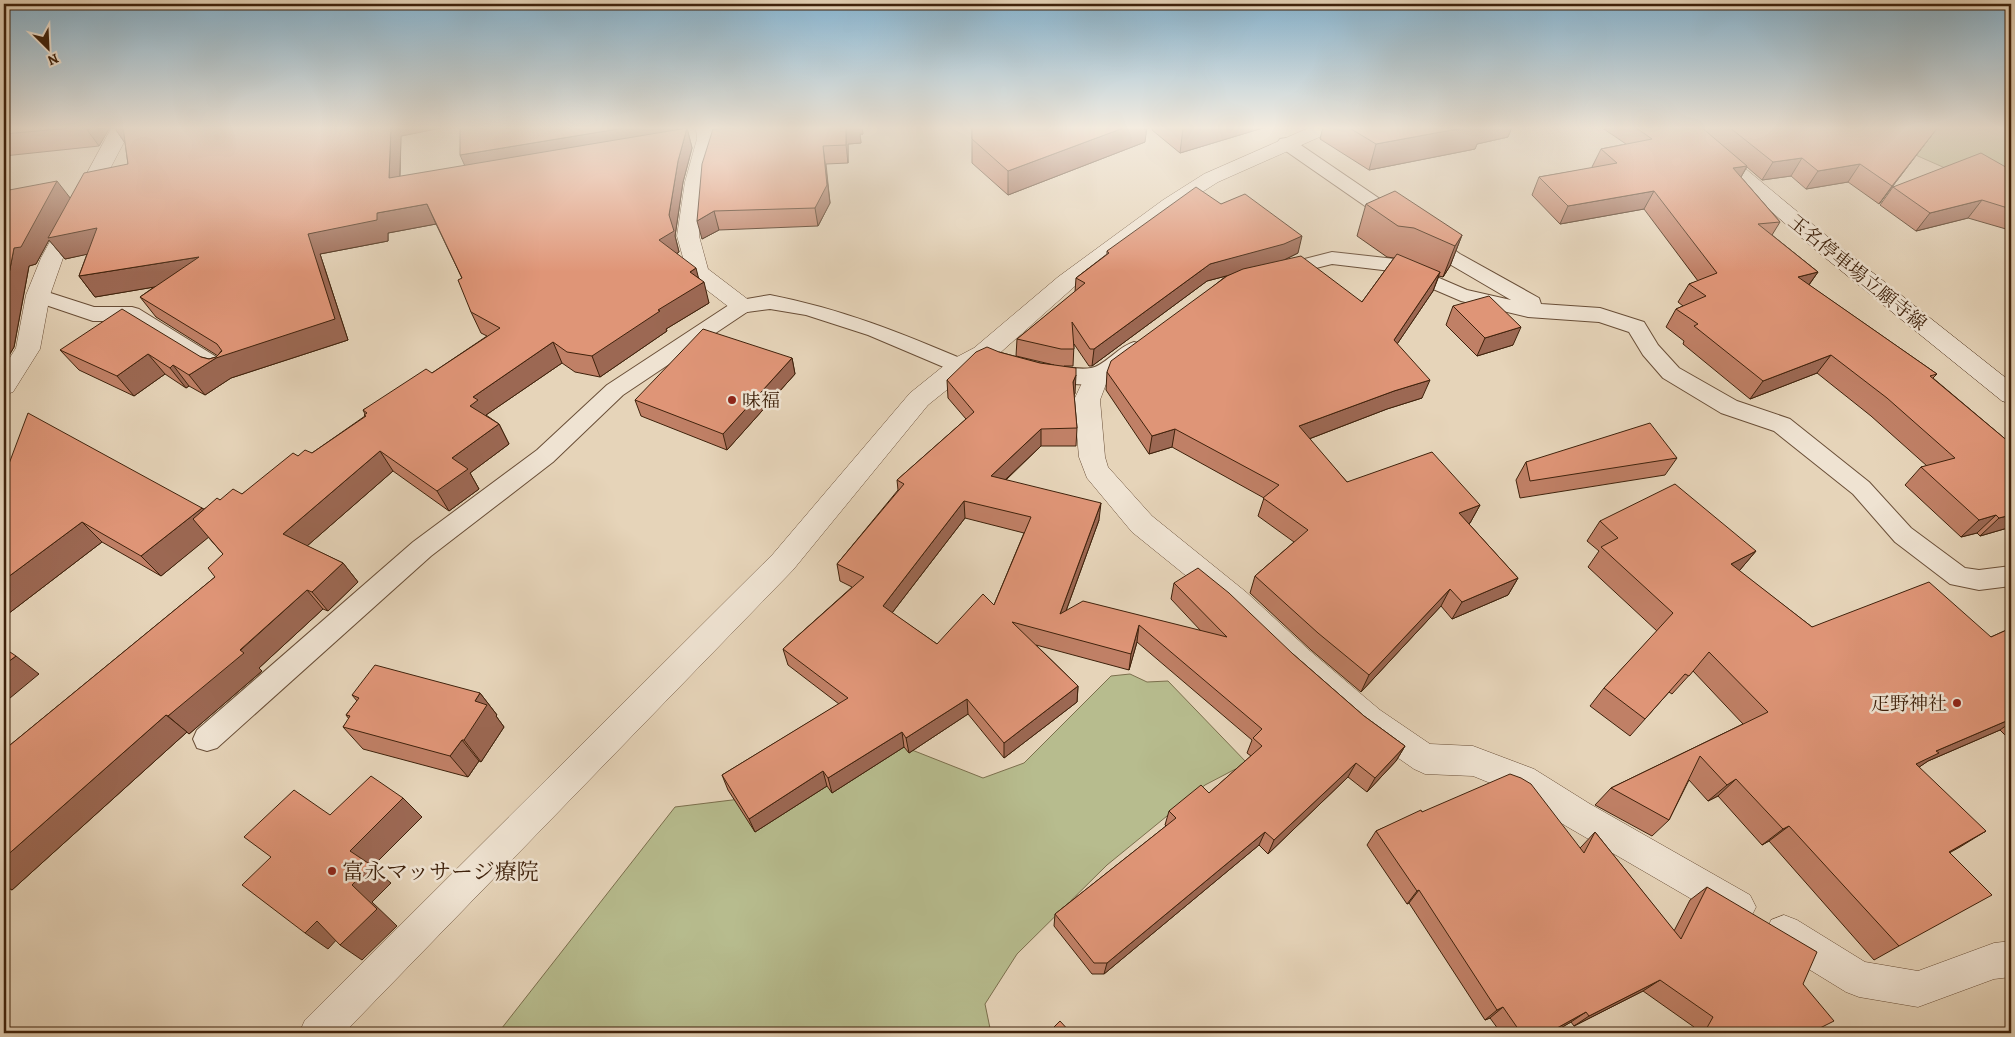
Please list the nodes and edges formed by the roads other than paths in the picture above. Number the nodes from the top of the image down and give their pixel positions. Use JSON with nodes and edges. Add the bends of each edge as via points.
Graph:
{"nodes":[{"id":1,"x":96,"y":175,"type":"edge"},
{"id":2,"x":696,"y":175,"type":"edge"},
{"id":3,"x":1217,"y":175,"type":"edge"},
{"id":4,"x":1333,"y":175,"type":"edge"},
{"id":5,"x":1742,"y":175,"type":"edge"},
{"id":6,"x":1260,"y":274,"type":"edge"},
{"id":7,"x":38,"y":295,"type":"junction"},
{"id":8,"x":742,"y":306,"type":"junction"},
{"id":9,"x":1550,"y":313,"type":"junction"},
{"id":10,"x":1146,"y":339,"type":"edge"},
{"id":11,"x":983,"y":361,"type":"junction"},
{"id":12,"x":1027,"y":368,"type":"edge"},
{"id":13,"x":224,"y":371,"type":"edge"},
{"id":14,"x":1098,"y":376,"type":"junction"},
{"id":15,"x":4,"y":386,"type":"edge"},
{"id":16,"x":2011,"y":395,"type":"edge"},
{"id":17,"x":2011,"y":576,"type":"edge"},
{"id":18,"x":208,"y":739,"type":"dead end"},
{"id":19,"x":2011,"y":958,"type":"edge"},
{"id":20,"x":318,"y":1033,"type":"edge"}],
"edges":[{"from":1,"to":7,"type":"street","via":[[52,258]]},
{"from":2,"to":8,"type":"street","via":[[688,236],[698,272]]},
{"from":3,"to":11,"type":"street","via":[[1170,204],[1066,282]]},
{"from":4,"to":9,"type":"lane","via":[[1453,258]]},
{"from":5,"to":16,"type":"street","name":"玉名停車場立願寺線"},
{"from":6,"to":9,"type":"lane","via":[[1332,258],[1395,265],[1461,295]]},
{"from":7,"to":13,"type":"lane","via":[[93,314],[132,314]]},
{"from":7,"to":15,"type":"street","via":[[28,349]]},
{"from":8,"to":11,"type":"lane","via":[[770,302],[808,310]]},
{"from":8,"to":18,"type":"lane","via":[[615,390],[545,456],[422,549]]},
{"from":9,"to":17,"type":"lane","via":[[1600,315],[1637,327],[1650,350],[1671,373],[1729,407],[1782,425],[1861,488],[1904,535],[1958,577],[1979,580]]},
{"from":10,"to":14,"type":"lane"},
{"from":11,"to":20,"type":"street","via":[[919,399],[783,562]]},
{"from":12,"to":14,"type":"lane","via":[[1060,375]]},
{"from":14,"to":19,"type":"street","via":[[1087,400],[1092,457],[1096,471],[1114,493],[1142,524],[1236,600],[1369,720],[1425,759],[1473,761],[1522,780],[1859,979],[1918,989]]}]}
